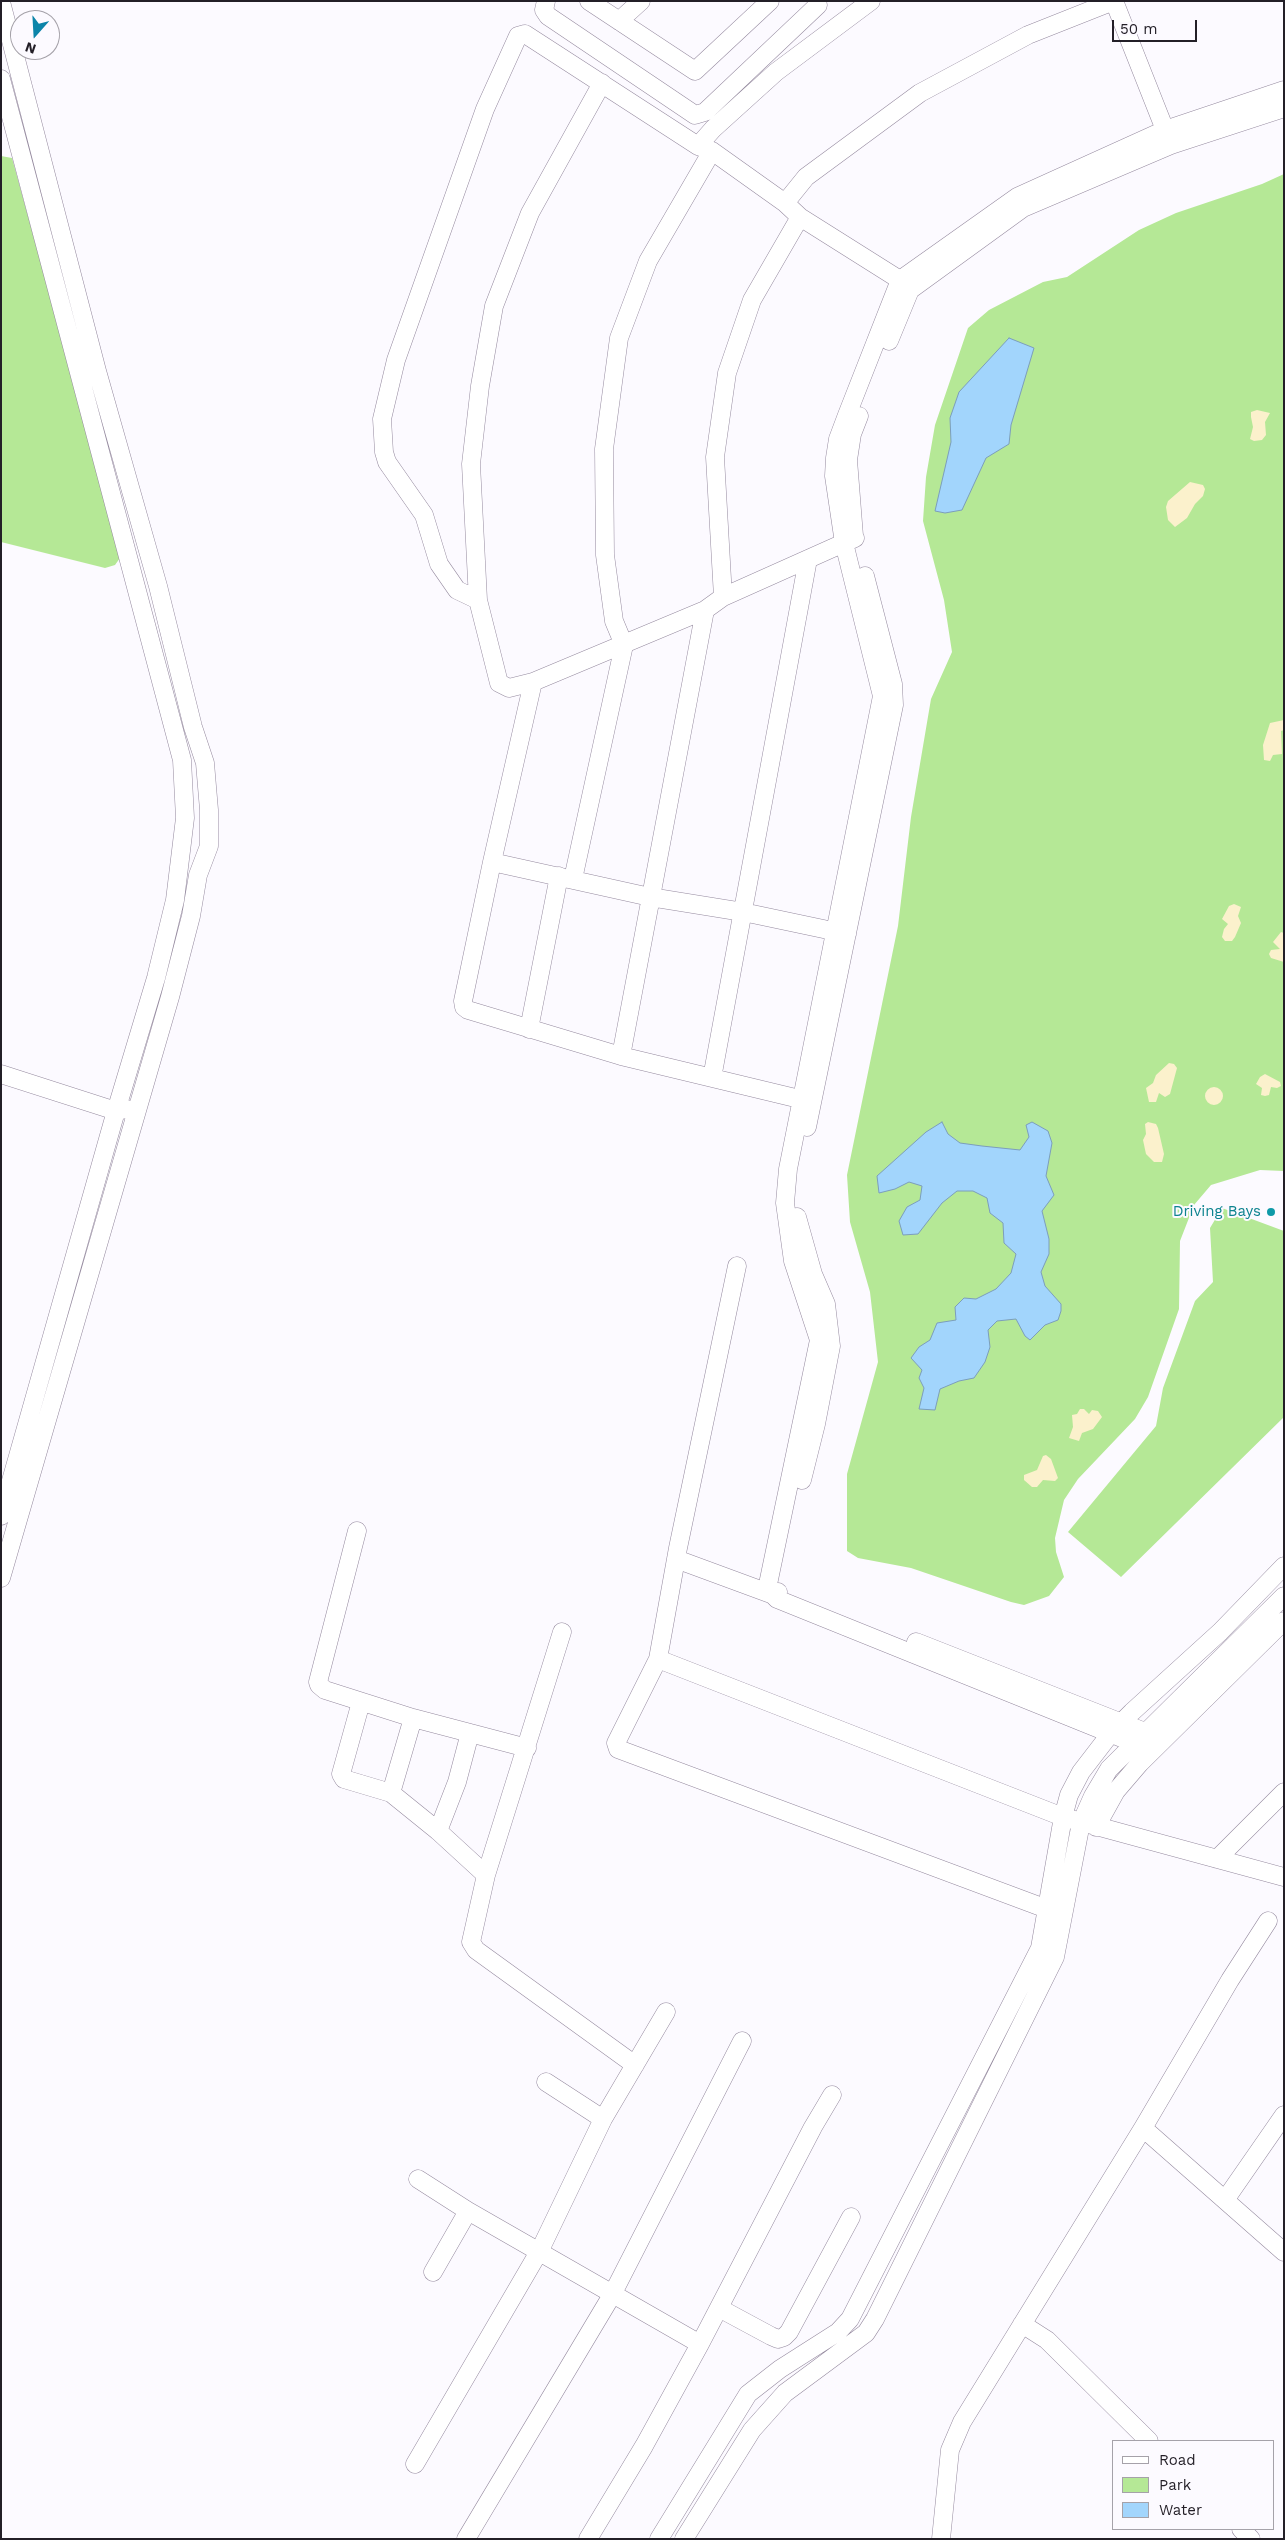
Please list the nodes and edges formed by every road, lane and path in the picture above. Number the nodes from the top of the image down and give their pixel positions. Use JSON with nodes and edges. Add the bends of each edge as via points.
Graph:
{"nodes":[{"id":1,"x":546,"y":1,"type":"edge"},
{"id":2,"x":589,"y":1,"type":"edge"},
{"id":3,"x":641,"y":1,"type":"edge"},
{"id":4,"x":770,"y":1,"type":"edge"},
{"id":5,"x":1114,"y":1,"type":"edge"},
{"id":6,"x":1,"y":2,"type":"edge"},
{"id":7,"x":868,"y":2,"type":"edge"},
{"id":8,"x":816,"y":3,"type":"edge"},
{"id":9,"x":619,"y":21,"type":"junction"},
{"id":10,"x":837,"y":26,"type":"junction"},
{"id":11,"x":1,"y":79,"type":"edge"},
{"id":12,"x":602,"y":83,"type":"junction"},
{"id":13,"x":1284,"y":90,"type":"edge"},
{"id":14,"x":1284,"y":108,"type":"edge"},
{"id":15,"x":1168,"y":138,"type":"junction"},
{"id":16,"x":705,"y":149,"type":"junction"},
{"id":17,"x":784,"y":203,"type":"junction"},
{"id":18,"x":800,"y":217,"type":"junction"},
{"id":19,"x":905,"y":285,"type":"junction"},
{"id":20,"x":74,"y":320,"type":"junction"},
{"id":21,"x":849,"y":541,"type":"junction"},
{"id":22,"x":808,"y":559,"type":"junction"},
{"id":23,"x":723,"y":597,"type":"junction"},
{"id":24,"x":478,"y":600,"type":"junction"},
{"id":25,"x":705,"y":610,"type":"junction"},
{"id":26,"x":624,"y":645,"type":"junction"},
{"id":27,"x":533,"y":682,"type":"junction"},
{"id":28,"x":492,"y":862,"type":"junction"},
{"id":29,"x":566,"y":878,"type":"junction"},
{"id":30,"x":650,"y":897,"type":"junction"},
{"id":31,"x":743,"y":912,"type":"junction"},
{"id":32,"x":842,"y":933,"type":"junction"},
{"id":33,"x":529,"y":1030,"type":"junction"},
{"id":34,"x":621,"y":1056,"type":"junction"},
{"id":35,"x":1,"y":1074,"type":"edge"},
{"id":36,"x":712,"y":1078,"type":"junction"},
{"id":37,"x":807,"y":1100,"type":"junction"},
{"id":38,"x":138,"y":1108,"type":"junction"},
{"id":39,"x":116,"y":1111,"type":"junction"},
{"id":40,"x":737,"y":1266,"type":"dead end"},
{"id":41,"x":1,"y":1516,"type":"edge"},
{"id":42,"x":357,"y":1531,"type":"dead end"},
{"id":43,"x":677,"y":1553,"type":"junction"},
{"id":44,"x":1284,"y":1566,"type":"edge"},
{"id":45,"x":1,"y":1578,"type":"edge"},
{"id":46,"x":775,"y":1588,"type":"junction"},
{"id":47,"x":1284,"y":1596,"type":"edge"},
{"id":48,"x":1284,"y":1621,"type":"edge"},
{"id":49,"x":562,"y":1632,"type":"dead end"},
{"id":50,"x":658,"y":1659,"type":"junction"},
{"id":51,"x":361,"y":1702,"type":"junction"},
{"id":52,"x":413,"y":1718,"type":"junction"},
{"id":53,"x":1117,"y":1727,"type":"junction"},
{"id":54,"x":470,"y":1733,"type":"junction"},
{"id":55,"x":1140,"y":1737,"type":"junction"},
{"id":56,"x":527,"y":1748,"type":"junction"},
{"id":57,"x":1284,"y":1792,"type":"edge"},
{"id":58,"x":391,"y":1793,"type":"junction"},
{"id":59,"x":1062,"y":1817,"type":"junction"},
{"id":60,"x":1089,"y":1825,"type":"junction"},
{"id":61,"x":438,"y":1830,"type":"junction"},
{"id":62,"x":1216,"y":1859,"type":"junction"},
{"id":63,"x":486,"y":1875,"type":"junction"},
{"id":64,"x":1284,"y":1878,"type":"edge"},
{"id":65,"x":1047,"y":1909,"type":"junction"},
{"id":66,"x":1268,"y":1921,"type":"dead end"},
{"id":67,"x":666,"y":2012,"type":"dead end"},
{"id":68,"x":742,"y":2041,"type":"dead end"},
{"id":69,"x":635,"y":2066,"type":"junction"},
{"id":70,"x":546,"y":2082,"type":"dead end"},
{"id":71,"x":832,"y":2095,"type":"dead end"},
{"id":72,"x":1284,"y":2115,"type":"edge"},
{"id":73,"x":603,"y":2120,"type":"junction"},
{"id":74,"x":1142,"y":2128,"type":"junction"},
{"id":75,"x":418,"y":2179,"type":"dead end"},
{"id":76,"x":1225,"y":2200,"type":"junction"},
{"id":77,"x":468,"y":2211,"type":"junction"},
{"id":78,"x":850,"y":2217,"type":"dead end"},
{"id":79,"x":540,"y":2250,"type":"junction"},
{"id":80,"x":1284,"y":2252,"type":"edge"},
{"id":81,"x":433,"y":2272,"type":"dead end"},
{"id":82,"x":612,"y":2295,"type":"junction"},
{"id":83,"x":719,"y":2308,"type":"junction"},
{"id":84,"x":1022,"y":2324,"type":"junction"},
{"id":85,"x":700,"y":2344,"type":"junction"},
{"id":86,"x":1148,"y":2440,"type":"edge"},
{"id":87,"x":415,"y":2464,"type":"dead end"},
{"id":88,"x":1241,"y":2530,"type":"edge"},
{"id":89,"x":466,"y":2539,"type":"edge"},
{"id":90,"x":588,"y":2539,"type":"edge"},
{"id":91,"x":659,"y":2539,"type":"edge"},
{"id":92,"x":684,"y":2539,"type":"edge"},
{"id":93,"x":941,"y":2539,"type":"edge"},
{"id":94,"x":1251,"y":2539,"type":"edge"}],
"edges":[{"from":1,"to":8,"type":"street","via":[[544,10],[548,16],[695,115],[705,112]]},
{"from":2,"to":9,"type":"street"},
{"from":3,"to":9,"type":"street"},
{"from":4,"to":9,"type":"street","via":[[695,71]]},
{"from":5,"to":15,"type":"street"},
{"from":5,"to":17,"type":"street","via":[[1028,35],[920,93],[806,177]]},
{"from":6,"to":20,"type":"street"},
{"from":7,"to":10,"type":"street"},
{"from":8,"to":10,"type":"street"},
{"from":10,"to":16,"type":"street","via":[[776,72],[713,129]]},
{"from":11,"to":20,"type":"street"},
{"from":12,"to":16,"type":"street"},
{"from":12,"to":24,"type":"street","via":[[530,213],[494,306],[471,464]]},
{"from":12,"to":24,"type":"street","via":[[524,34],[518,36],[485,110],[396,360],[382,419],[387,462],[424,515],[439,564],[456,590]]},
{"from":13,"to":15,"type":"street"},
{"from":14,"to":15,"type":"street"},
{"from":15,"to":19,"type":"street","via":[[1023,208]]},
{"from":16,"to":17,"type":"street"},
{"from":16,"to":26,"type":"street","via":[[648,261],[619,338],[604,449],[605,555],[614,621]]},
{"from":17,"to":18,"type":"street"},
{"from":18,"to":19,"type":"street"},
{"from":18,"to":23,"type":"street","via":[[752,300],[727,373],[715,457]]},
{"from":19,"to":21,"type":"street","via":[[852,434],[848,471]]},
{"from":20,"to":38,"type":"street","via":[[158,586],[205,763],[210,810],[209,846],[198,875],[191,916]]},
{"from":20,"to":39,"type":"street","via":[[182,760],[185,818],[175,900],[156,978]]},
{"from":21,"to":22,"type":"street"},
{"from":21,"to":32,"type":"street","via":[[895,695]]},
{"from":22,"to":23,"type":"street"},
{"from":22,"to":31,"type":"street"},
{"from":23,"to":25,"type":"street"},
{"from":24,"to":27,"type":"street","via":[[498,683],[509,688]]},
{"from":25,"to":26,"type":"street"},
{"from":25,"to":30,"type":"street"},
{"from":26,"to":27,"type":"street"},
{"from":26,"to":29,"type":"street"},
{"from":27,"to":28,"type":"street"},
{"from":28,"to":29,"type":"street"},
{"from":28,"to":33,"type":"street","via":[[464,1007]]},
{"from":29,"to":30,"type":"street"},
{"from":29,"to":33,"type":"street"},
{"from":30,"to":31,"type":"street"},
{"from":30,"to":34,"type":"street"},
{"from":31,"to":32,"type":"street"},
{"from":31,"to":36,"type":"street"},
{"from":32,"to":37,"type":"street"},
{"from":33,"to":34,"type":"street"},
{"from":34,"to":36,"type":"street"},
{"from":35,"to":39,"type":"street"},
{"from":36,"to":37,"type":"street"},
{"from":37,"to":46,"type":"street","via":[[796,1214],[813,1274],[826,1304],[831,1346],[816,1424]]},
{"from":38,"to":39,"type":"street"},
{"from":38,"to":45,"type":"street"},
{"from":39,"to":41,"type":"street"},
{"from":40,"to":43,"type":"street"},
{"from":42,"to":51,"type":"street","via":[[318,1682],[325,1690]]},
{"from":43,"to":46,"type":"street"},
{"from":43,"to":50,"type":"street"},
{"from":44,"to":53,"type":"street","via":[[1220,1632]]},
{"from":46,"to":53,"type":"street","via":[[777,1599]]},
{"from":47,"to":55,"type":"street"},
{"from":48,"to":60,"type":"street","via":[[1140,1763]]},
{"from":49,"to":56,"type":"street"},
{"from":50,"to":59,"type":"street"},
{"from":50,"to":65,"type":"street","via":[[616,1743],[623,1752]]},
{"from":51,"to":52,"type":"street"},
{"from":51,"to":58,"type":"street","via":[[342,1776],[347,1781]]},
{"from":52,"to":54,"type":"street"},
{"from":52,"to":58,"type":"street"},
{"from":53,"to":55,"type":"street"},
{"from":53,"to":59,"type":"street","via":[[1080,1772]]},
{"from":54,"to":56,"type":"street"},
{"from":54,"to":61,"type":"street"},
{"from":55,"to":60,"type":"street","via":[[1109,1769],[1092,1796]]},
{"from":56,"to":63,"type":"street"},
{"from":57,"to":62,"type":"street"},
{"from":58,"to":61,"type":"street"},
{"from":59,"to":60,"type":"street"},
{"from":59,"to":65,"type":"street"},
{"from":60,"to":62,"type":"street"},
{"from":60,"to":92,"type":"street","via":[[1055,1957],[875,2319],[866,2333],[785,2393],[752,2430]]},
{"from":61,"to":63,"type":"street"},
{"from":62,"to":64,"type":"street"},
{"from":63,"to":69,"type":"street","via":[[471,1942],[476,1950]]},
{"from":65,"to":91,"type":"street","via":[[1040,1948],[850,2319],[838,2332],[748,2394]]},
{"from":66,"to":74,"type":"street"},
{"from":67,"to":69,"type":"street"},
{"from":68,"to":82,"type":"street"},
{"from":69,"to":73,"type":"street"},
{"from":70,"to":73,"type":"street"},
{"from":71,"to":83,"type":"street"},
{"from":72,"to":76,"type":"street"},
{"from":73,"to":79,"type":"street"},
{"from":74,"to":76,"type":"street"},
{"from":74,"to":84,"type":"street"},
{"from":75,"to":77,"type":"street"},
{"from":76,"to":80,"type":"street"},
{"from":77,"to":79,"type":"street"},
{"from":77,"to":81,"type":"street"},
{"from":78,"to":83,"type":"street","via":[[784,2337],[771,2336]]},
{"from":79,"to":82,"type":"street"},
{"from":79,"to":87,"type":"street"},
{"from":82,"to":85,"type":"street"},
{"from":82,"to":89,"type":"street"},
{"from":83,"to":85,"type":"street"},
{"from":84,"to":86,"type":"street","via":[[1047,2340]]},
{"from":84,"to":93,"type":"street","via":[[953,2440]]},
{"from":85,"to":90,"type":"street"},
{"from":88,"to":94,"type":"street"}]}
